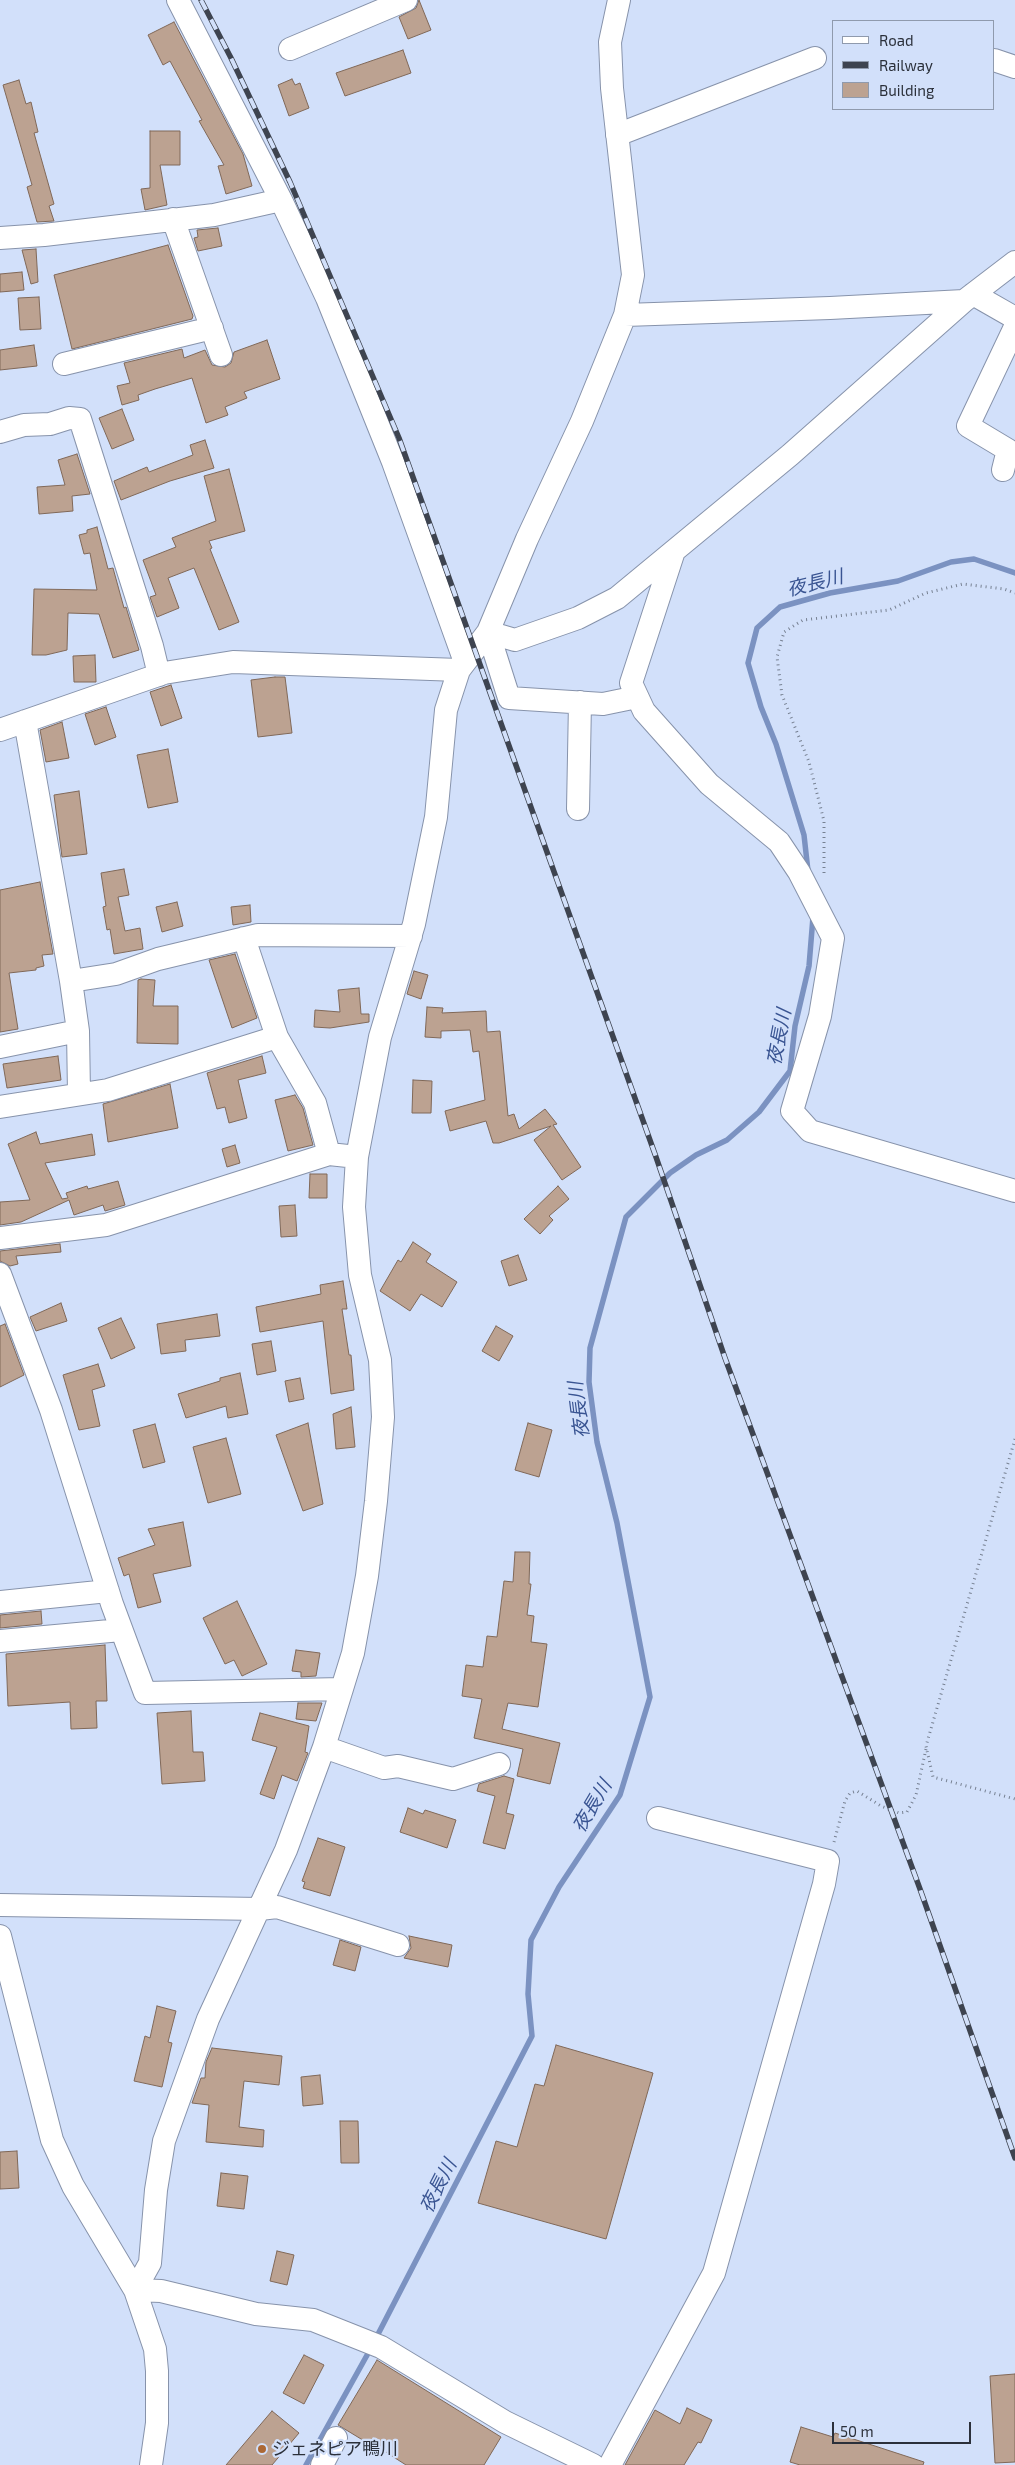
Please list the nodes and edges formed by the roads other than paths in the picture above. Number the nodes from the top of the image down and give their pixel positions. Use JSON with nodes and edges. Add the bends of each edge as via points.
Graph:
{"nodes":[{"id":1,"x":178,"y":0,"type":"edge"},
{"id":2,"x":406,"y":0,"type":"edge"},
{"id":3,"x":619,"y":0,"type":"edge"},
{"id":4,"x":290,"y":49,"type":"dead end"},
{"id":5,"x":815,"y":58,"type":"dead end"},
{"id":6,"x":995,"y":60,"type":"edge"},
{"id":7,"x":1015,"y":68,"type":"edge"},
{"id":8,"x":617,"y":135,"type":"junction"},
{"id":9,"x":281,"y":200,"type":"junction"},
{"id":10,"x":174,"y":219,"type":"junction"},
{"id":11,"x":0,"y":238,"type":"edge"},
{"id":12,"x":1015,"y":262,"type":"edge"},
{"id":13,"x":968,"y":297,"type":"junction"},
{"id":14,"x":625,"y":315,"type":"junction"},
{"id":15,"x":1015,"y":326,"type":"edge"},
{"id":16,"x":212,"y":328,"type":"junction"},
{"id":17,"x":221,"y":355,"type":"dead end"},
{"id":18,"x":64,"y":364,"type":"dead end"},
{"id":19,"x":0,"y":432,"type":"edge"},
{"id":20,"x":1003,"y":470,"type":"dead end"},
{"id":21,"x":674,"y":551,"type":"junction"},
{"id":22,"x":488,"y":632,"type":"junction"},
{"id":23,"x":462,"y":666,"type":"junction"},
{"id":24,"x":159,"y":675,"type":"junction"},
{"id":25,"x":638,"y":697,"type":"junction"},
{"id":26,"x":580,"y":702,"type":"junction"},
{"id":27,"x":25,"y":721,"type":"junction"},
{"id":28,"x":0,"y":730,"type":"edge"},
{"id":29,"x":578,"y":810,"type":"dead end"},
{"id":30,"x":411,"y":936,"type":"junction"},
{"id":31,"x":244,"y":938,"type":"junction"},
{"id":32,"x":71,"y":981,"type":"junction"},
{"id":33,"x":78,"y":1031,"type":"junction"},
{"id":34,"x":277,"y":1038,"type":"junction"},
{"id":35,"x":0,"y":1047,"type":"edge"},
{"id":36,"x":79,"y":1094,"type":"junction"},
{"id":37,"x":0,"y":1107,"type":"edge"},
{"id":38,"x":329,"y":1154,"type":"junction"},
{"id":39,"x":357,"y":1157,"type":"junction"},
{"id":40,"x":1015,"y":1191,"type":"edge"},
{"id":41,"x":0,"y":1238,"type":"edge"},
{"id":42,"x":0,"y":1274,"type":"edge"},
{"id":43,"x":108,"y":1591,"type":"junction"},
{"id":44,"x":0,"y":1602,"type":"edge"},
{"id":45,"x":121,"y":1630,"type":"junction"},
{"id":46,"x":0,"y":1640,"type":"edge"},
{"id":47,"x":342,"y":1689,"type":"junction"},
{"id":48,"x":324,"y":1747,"type":"junction"},
{"id":49,"x":499,"y":1764,"type":"dead end"},
{"id":50,"x":658,"y":1818,"type":"dead end"},
{"id":51,"x":0,"y":1905,"type":"edge"},
{"id":52,"x":260,"y":1909,"type":"junction"},
{"id":53,"x":0,"y":1936,"type":"edge"},
{"id":54,"x":398,"y":1945,"type":"dead end"},
{"id":55,"x":135,"y":2290,"type":"junction"},
{"id":56,"x":336,"y":2438,"type":"dead end"},
{"id":57,"x":151,"y":2465,"type":"edge"},
{"id":58,"x":322,"y":2465,"type":"edge"},
{"id":59,"x":594,"y":2465,"type":"edge"},
{"id":60,"x":610,"y":2465,"type":"edge"}],
"edges":[{"from":1,"to":9,"type":"street"},
{"from":2,"to":4,"type":"street"},
{"from":3,"to":8,"type":"street","via":[[610,42]]},
{"from":5,"to":8,"type":"street"},
{"from":6,"to":7,"type":"street"},
{"from":8,"to":14,"type":"street","via":[[633,275]]},
{"from":9,"to":10,"type":"street","via":[[214,215]]},
{"from":9,"to":23,"type":"street","via":[[327,298],[393,462]]},
{"from":10,"to":11,"type":"street"},
{"from":10,"to":16,"type":"street"},
{"from":12,"to":13,"type":"street"},
{"from":13,"to":14,"type":"street","via":[[830,308]]},
{"from":13,"to":15,"type":"street"},
{"from":13,"to":21,"type":"street","via":[[790,455]]},
{"from":14,"to":22,"type":"street","via":[[582,421],[526,539]]},
{"from":15,"to":20,"type":"street","via":[[968,426],[1008,450]]},
{"from":16,"to":17,"type":"street"},
{"from":16,"to":18,"type":"street"},
{"from":19,"to":24,"type":"street","via":[[69,418],[80,419]]},
{"from":21,"to":22,"type":"street","via":[[618,598],[578,618],[515,640]]},
{"from":21,"to":25,"type":"street","via":[[631,683]]},
{"from":22,"to":23,"type":"street"},
{"from":22,"to":26,"type":"street","via":[[509,698]]},
{"from":23,"to":24,"type":"street","via":[[234,662]]},
{"from":23,"to":30,"type":"street","via":[[446,710],[436,817]]},
{"from":24,"to":27,"type":"street"},
{"from":25,"to":26,"type":"street","via":[[603,704]]},
{"from":25,"to":40,"type":"street","via":[[644,711],[709,784],[778,842],[814,882],[819,914],[833,938],[820,1016],[792,1110],[810,1131]]},
{"from":26,"to":29,"type":"street"},
{"from":27,"to":28,"type":"street"},
{"from":27,"to":32,"type":"street"},
{"from":30,"to":31,"type":"street","via":[[258,935]]},
{"from":30,"to":39,"type":"street","via":[[380,1037]]},
{"from":31,"to":32,"type":"street","via":[[158,959],[116,974]]},
{"from":31,"to":34,"type":"street"},
{"from":32,"to":33,"type":"street"},
{"from":33,"to":35,"type":"street"},
{"from":33,"to":36,"type":"street"},
{"from":34,"to":36,"type":"street","via":[[108,1090]]},
{"from":34,"to":38,"type":"street","via":[[315,1104]]},
{"from":36,"to":37,"type":"street"},
{"from":38,"to":39,"type":"street"},
{"from":38,"to":41,"type":"street","via":[[106,1226]]},
{"from":39,"to":47,"type":"street","via":[[354,1207],[360,1275],[380,1360],[383,1417],[367,1576],[354,1653]]},
{"from":42,"to":43,"type":"street","via":[[51,1410]]},
{"from":43,"to":44,"type":"street"},
{"from":43,"to":45,"type":"street"},
{"from":45,"to":46,"type":"street"},
{"from":45,"to":47,"type":"street","via":[[145,1693]]},
{"from":47,"to":48,"type":"street"},
{"from":48,"to":49,"type":"street","via":[[384,1768],[398,1766],[453,1779]]},
{"from":48,"to":52,"type":"street","via":[[286,1850]]},
{"from":50,"to":60,"type":"street","via":[[828,1861],[714,2273]]},
{"from":51,"to":52,"type":"street"},
{"from":52,"to":54,"type":"street","via":[[277,1907]]},
{"from":52,"to":55,"type":"street","via":[[208,2019],[164,2141],[150,2263]]},
{"from":53,"to":55,"type":"street","via":[[52,2140],[73,2186]]},
{"from":55,"to":57,"type":"street","via":[[155,2349],[157,2424]]},
{"from":55,"to":59,"type":"street","via":[[161,2291],[256,2314],[313,2320],[372,2343],[505,2422]]},
{"from":56,"to":58,"type":"street"}]}
